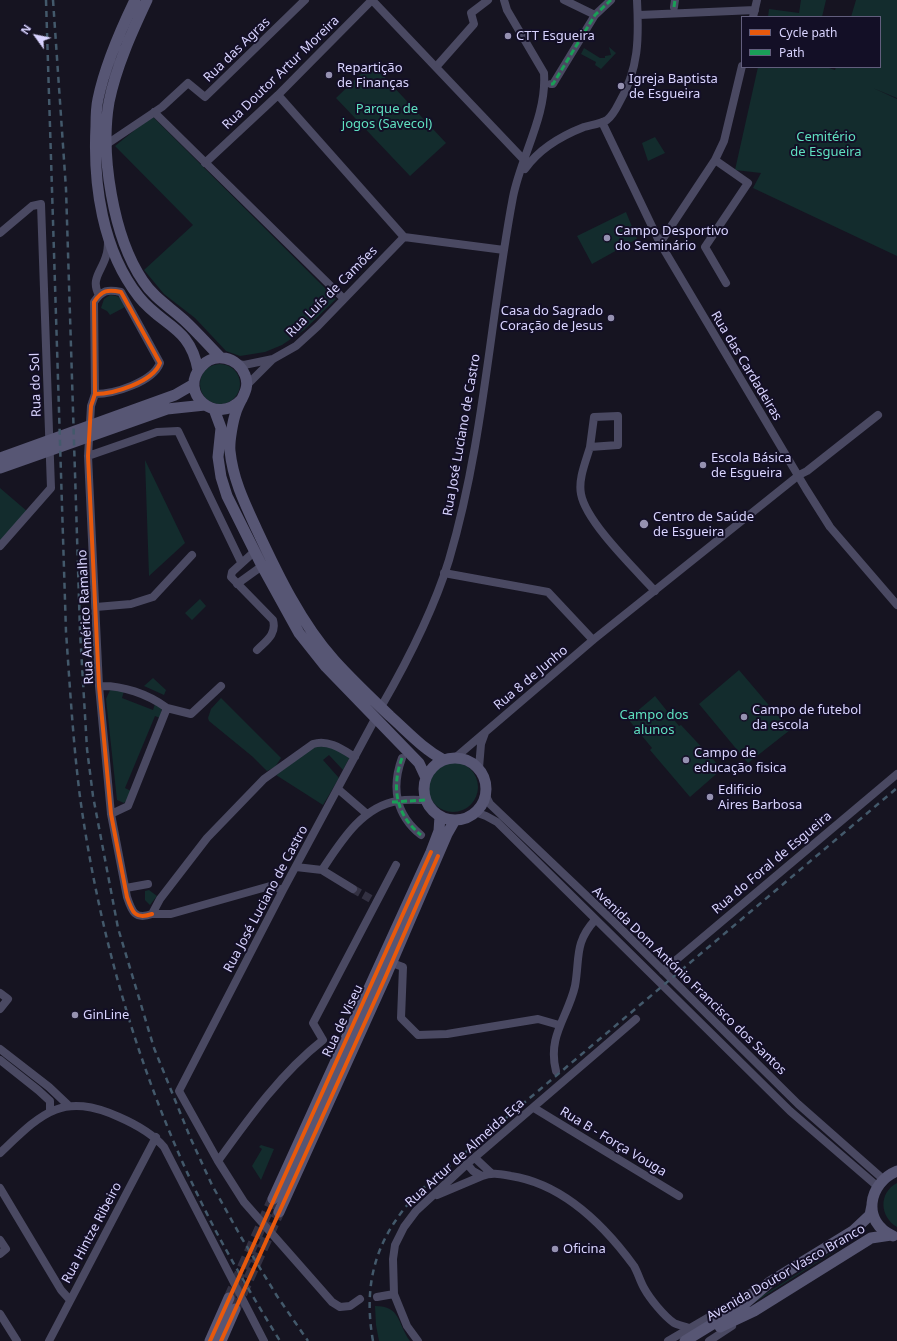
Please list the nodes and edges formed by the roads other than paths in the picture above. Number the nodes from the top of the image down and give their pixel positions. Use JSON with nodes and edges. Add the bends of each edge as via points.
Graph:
{"nodes":[{"id":1,"x":135,"y":0,"type":"edge"},
{"id":2,"x":147,"y":0,"type":"edge"},
{"id":3,"x":306,"y":0,"type":"edge"},
{"id":4,"x":372,"y":0,"type":"edge"},
{"id":5,"x":488,"y":0,"type":"edge"},
{"id":6,"x":514,"y":0,"type":"edge"},
{"id":7,"x":564,"y":0,"type":"edge"},
{"id":8,"x":611,"y":0,"type":"edge"},
{"id":9,"x":637,"y":0,"type":"edge"},
{"id":10,"x":757,"y":0,"type":"edge"},
{"id":11,"x":505,"y":2,"type":"edge"},
{"id":12,"x":754,"y":14,"type":"edge"},
{"id":13,"x":595,"y":15,"type":"junction"},
{"id":14,"x":639,"y":15,"type":"junction"},
{"id":15,"x":436,"y":67,"type":"junction"},
{"id":16,"x":742,"y":68,"type":"edge"},
{"id":17,"x":551,"y":84,"type":"dead end"},
{"id":18,"x":278,"y":95,"type":"junction"},
{"id":19,"x":154,"y":112,"type":"junction"},
{"id":20,"x":602,"y":122,"type":"junction"},
{"id":21,"x":532,"y":140,"type":"junction"},
{"id":22,"x":107,"y":144,"type":"junction"},
{"id":23,"x":542,"y":150,"type":"junction"},
{"id":24,"x":715,"y":160,"type":"junction"},
{"id":25,"x":525,"y":161,"type":"junction"},
{"id":26,"x":206,"y":163,"type":"junction"},
{"id":27,"x":519,"y":178,"type":"junction"},
{"id":28,"x":0,"y":233,"type":"edge"},
{"id":29,"x":109,"y":235,"type":"junction"},
{"id":30,"x":404,"y":237,"type":"junction"},
{"id":31,"x":660,"y":243,"type":"junction"},
{"id":32,"x":504,"y":250,"type":"junction"},
{"id":33,"x":726,"y":283,"type":"dead end"},
{"id":34,"x":122,"y":292,"type":"junction"},
{"id":35,"x":99,"y":295,"type":"junction"},
{"id":36,"x":139,"y":296,"type":"junction"},
{"id":37,"x":344,"y":299,"type":"junction"},
{"id":38,"x":220,"y":357,"type":"junction"},
{"id":39,"x":273,"y":359,"type":"junction"},
{"id":40,"x":238,"y":364,"type":"junction"},
{"id":41,"x":198,"y":370,"type":"junction"},
{"id":42,"x":194,"y":384,"type":"junction"},
{"id":43,"x":247,"y":385,"type":"junction"},
{"id":44,"x":95,"y":394,"type":"junction"},
{"id":45,"x":242,"y":399,"type":"junction"},
{"id":46,"x":165,"y":404,"type":"junction"},
{"id":47,"x":210,"y":407,"type":"junction"},
{"id":48,"x":878,"y":415,"type":"dead end"},
{"id":49,"x":590,"y":447,"type":"junction"},
{"id":50,"x":88,"y":456,"type":"junction"},
{"id":51,"x":0,"y":458,"type":"edge"},
{"id":52,"x":0,"y":468,"type":"edge"},
{"id":53,"x":799,"y":475,"type":"junction"},
{"id":54,"x":0,"y":546,"type":"edge"},
{"id":55,"x":255,"y":551,"type":"junction"},
{"id":56,"x":192,"y":554,"type":"dead end"},
{"id":57,"x":241,"y":562,"type":"junction"},
{"id":58,"x":262,"y":566,"type":"junction"},
{"id":59,"x":444,"y":573,"type":"junction"},
{"id":60,"x":237,"y":584,"type":"junction"},
{"id":61,"x":655,"y":591,"type":"junction"},
{"id":62,"x":897,"y":605,"type":"edge"},
{"id":63,"x":96,"y":607,"type":"junction"},
{"id":64,"x":594,"y":640,"type":"junction"},
{"id":65,"x":257,"y":650,"type":"dead end"},
{"id":66,"x":99,"y":686,"type":"junction"},
{"id":67,"x":220,"y":686,"type":"dead end"},
{"id":68,"x":381,"y":707,"type":"junction"},
{"id":69,"x":167,"y":708,"type":"junction"},
{"id":70,"x":376,"y":719,"type":"junction"},
{"id":71,"x":485,"y":733,"type":"junction"},
{"id":72,"x":355,"y":757,"type":"junction"},
{"id":73,"x":402,"y":758,"type":"dead end"},
{"id":74,"x":449,"y":759,"type":"junction"},
{"id":75,"x":478,"y":768,"type":"junction"},
{"id":76,"x":897,"y":774,"type":"edge"},
{"id":77,"x":426,"y":778,"type":"junction"},
{"id":78,"x":338,"y":789,"type":"junction"},
{"id":79,"x":486,"y":794,"type":"junction"},
{"id":80,"x":398,"y":800,"type":"junction"},
{"id":81,"x":426,"y":800,"type":"junction"},
{"id":82,"x":475,"y":812,"type":"junction"},
{"id":83,"x":112,"y":814,"type":"junction"},
{"id":84,"x":367,"y":814,"type":"junction"},
{"id":85,"x":440,"y":816,"type":"junction"},
{"id":86,"x":455,"y":820,"type":"junction"},
{"id":87,"x":421,"y":835,"type":"dead end"},
{"id":88,"x":396,"y":865,"type":"dead end"},
{"id":89,"x":296,"y":867,"type":"junction"},
{"id":90,"x":322,"y":870,"type":"junction"},
{"id":91,"x":148,"y":884,"type":"dead end"},
{"id":92,"x":126,"y":888,"type":"junction"},
{"id":93,"x":352,"y":889,"type":"tunnel mouth"},
{"id":94,"x":283,"y":890,"type":"junction"},
{"id":95,"x":152,"y":914,"type":"junction"},
{"id":96,"x":595,"y":920,"type":"junction"},
{"id":97,"x":392,"y":963,"type":"junction"},
{"id":98,"x":663,"y":971,"type":"junction"},
{"id":99,"x":0,"y":993,"type":"edge"},
{"id":100,"x":0,"y":1009,"type":"edge"},
{"id":101,"x":636,"y":1019,"type":"dead end"},
{"id":102,"x":560,"y":1025,"type":"junction"},
{"id":103,"x":0,"y":1049,"type":"edge"},
{"id":104,"x":0,"y":1060,"type":"edge"},
{"id":105,"x":556,"y":1071,"type":"dead end"},
{"id":106,"x":68,"y":1105,"type":"junction"},
{"id":107,"x":534,"y":1108,"type":"junction"},
{"id":108,"x":50,"y":1111,"type":"junction"},
{"id":109,"x":156,"y":1137,"type":"junction"},
{"id":110,"x":0,"y":1153,"type":"edge"},
{"id":111,"x":475,"y":1158,"type":"junction"},
{"id":112,"x":218,"y":1161,"type":"junction"},
{"id":113,"x":467,"y":1164,"type":"junction"},
{"id":114,"x":897,"y":1171,"type":"edge"},
{"id":115,"x":491,"y":1173,"type":"junction"},
{"id":116,"x":482,"y":1176,"type":"junction"},
{"id":117,"x":880,"y":1183,"type":"junction"},
{"id":118,"x":0,"y":1188,"type":"edge"},
{"id":119,"x":679,"y":1196,"type":"dead end"},
{"id":120,"x":429,"y":1198,"type":"junction"},
{"id":121,"x":273,"y":1199,"type":"tunnel mouth"},
{"id":122,"x":872,"y":1205,"type":"junction"},
{"id":123,"x":279,"y":1212,"type":"tunnel mouth"},
{"id":124,"x":894,"y":1236,"type":"edge"},
{"id":125,"x":0,"y":1240,"type":"edge"},
{"id":126,"x":0,"y":1254,"type":"edge"},
{"id":127,"x":770,"y":1282,"type":"junction"},
{"id":128,"x":394,"y":1294,"type":"junction"},
{"id":129,"x":377,"y":1297,"type":"dead end"},
{"id":130,"x":229,"y":1298,"type":"tunnel mouth"},
{"id":131,"x":360,"y":1299,"type":"dead end"},
{"id":132,"x":70,"y":1300,"type":"junction"},
{"id":133,"x":235,"y":1309,"type":"tunnel mouth"},
{"id":134,"x":754,"y":1311,"type":"junction"},
{"id":135,"x":0,"y":1314,"type":"edge"},
{"id":136,"x":689,"y":1328,"type":"junction"},
{"id":137,"x":17,"y":1341,"type":"edge"},
{"id":138,"x":49,"y":1341,"type":"edge"},
{"id":139,"x":210,"y":1341,"type":"edge"},
{"id":140,"x":221,"y":1341,"type":"edge"},
{"id":141,"x":264,"y":1341,"type":"edge"},
{"id":142,"x":418,"y":1341,"type":"edge"},
{"id":143,"x":668,"y":1341,"type":"edge"},
{"id":144,"x":685,"y":1341,"type":"edge"},
{"id":145,"x":698,"y":1341,"type":"edge"},
{"id":146,"x":709,"y":1341,"type":"edge"}],
"edges":[{"from":1,"to":29,"type":"main road","via":[[114,49],[97,100],[97,189]]},
{"from":2,"to":22,"type":"main road","via":[[123,54],[109,102]]},
{"from":3,"to":19,"type":"street","name":"Rua das Agras","via":[[205,97],[188,83]]},
{"from":4,"to":15,"type":"street"},
{"from":4,"to":18,"type":"street","name":"Rua Doutor Artur Moreira"},
{"from":5,"to":15,"type":"street","via":[[471,13],[474,24]]},
{"from":6,"to":11,"type":"street"},
{"from":7,"to":13,"type":"street"},
{"from":8,"to":13,"type":"street"},
{"from":9,"to":14,"type":"street"},
{"from":10,"to":12,"type":"street"},
{"from":11,"to":21,"type":"street","via":[[544,73],[545,84]]},
{"from":12,"to":14,"type":"street"},
{"from":13,"to":17,"type":"street","via":[[573,54]]},
{"from":14,"to":20,"type":"street","via":[[635,62],[628,88],[613,113]]},
{"from":15,"to":25,"type":"street"},
{"from":16,"to":24,"type":"street","via":[[724,141]]},
{"from":18,"to":26,"type":"street","name":"Rua Doutor Artur Moreira"},
{"from":18,"to":30,"type":"street"},
{"from":19,"to":22,"type":"street","name":"Rua das Agras"},
{"from":19,"to":26,"type":"street"},
{"from":20,"to":23,"type":"street","via":[[583,128]]},
{"from":20,"to":31,"type":"street","name":"Rua das Cardadeiras"},
{"from":21,"to":23,"type":"street"},
{"from":21,"to":25,"type":"street"},
{"from":22,"to":38,"type":"main road","via":[[108,174],[118,226],[133,266],[161,303],[185,320]]},
{"from":23,"to":27,"type":"street","via":[[532,159]]},
{"from":24,"to":31,"type":"street"},
{"from":24,"to":33,"type":"street","via":[[748,183],[705,246]]},
{"from":25,"to":27,"type":"street"},
{"from":26,"to":37,"type":"street"},
{"from":27,"to":32,"type":"street","name":"Rua José Luciano de Castro"},
{"from":28,"to":54,"type":"street","name":"Rua do Sol","via":[[32,206],[41,204],[51,488]]},
{"from":29,"to":35,"type":"street","name":"Rua Américo Ramalho","via":[[106,256],[95,278]]},
{"from":29,"to":36,"type":"main road","via":[[126,277]]},
{"from":30,"to":32,"type":"street"},
{"from":30,"to":37,"type":"street","name":"Rua Luís de Camões"},
{"from":31,"to":53,"type":"street","name":"Rua das Cardadeiras"},
{"from":32,"to":59,"type":"street","name":"Rua José Luciano de Castro","via":[[472,463],[460,519]]},
{"from":34,"to":35,"type":"street","via":[[111,289]]},
{"from":34,"to":36,"type":"street"},
{"from":34,"to":44,"type":"street","via":[[160,363],[158,370],[149,378],[115,392]]},
{"from":35,"to":44,"type":"street","name":"Rua Américo Ramalho","via":[[94,302]]},
{"from":36,"to":41,"type":"main road","via":[[181,333],[194,350]]},
{"from":37,"to":39,"type":"street","name":"Rua Luís de Camões","via":[[296,346]]},
{"from":38,"to":40,"type":"main road"},
{"from":38,"to":41,"type":"main road","via":[[206,362]]},
{"from":39,"to":40,"type":"street","name":"Rua Luís de Camões"},
{"from":39,"to":43,"type":"street","name":"Rua Luís de Camões"},
{"from":40,"to":43,"type":"main road","via":[[246,376]]},
{"from":41,"to":42,"type":"main road"},
{"from":42,"to":46,"type":"main road"},
{"from":42,"to":47,"type":"main road","via":[[197,396]]},
{"from":43,"to":45,"type":"main road"},
{"from":44,"to":50,"type":"street","name":"Rua Américo Ramalho","via":[[91,406]]},
{"from":45,"to":47,"type":"main road","via":[[232,408]]},
{"from":45,"to":68,"type":"main road","via":[[236,412],[229,449],[236,485],[265,547],[308,626],[334,660]]},
{"from":46,"to":47,"type":"main road"},
{"from":46,"to":51,"type":"main road"},
{"from":46,"to":52,"type":"main road"},
{"from":47,"to":55,"type":"main road","via":[[220,428],[218,457],[221,477],[227,496]]},
{"from":48,"to":53,"type":"street","name":"Rua 8 de Junho"},
{"from":49,"to":49,"type":"street","via":[[618,445],[618,416],[594,417]]},
{"from":49,"to":61,"type":"street","via":[[582,476],[581,493],[584,506],[591,519]]},
{"from":50,"to":57,"type":"street","via":[[157,432],[178,431]]},
{"from":50,"to":63,"type":"street","name":"Rua Américo Ramalho"},
{"from":53,"to":61,"type":"street","name":"Rua 8 de Junho"},
{"from":53,"to":62,"type":"street","name":"Rua das Cardadeiras","via":[[830,527]]},
{"from":55,"to":57,"type":"street"},
{"from":55,"to":58,"type":"main road"},
{"from":56,"to":63,"type":"street","via":[[153,597],[131,604]]},
{"from":57,"to":60,"type":"street","via":[[231,577]]},
{"from":58,"to":60,"type":"street"},
{"from":58,"to":70,"type":"main road","via":[[299,633],[326,667]]},
{"from":59,"to":64,"type":"street","via":[[548,592]]},
{"from":59,"to":68,"type":"street","name":"Rua José Luciano de Castro","via":[[433,603]]},
{"from":60,"to":65,"type":"street","via":[[273,620],[273,634]]},
{"from":61,"to":64,"type":"street","name":"Rua 8 de Junho"},
{"from":63,"to":66,"type":"street","name":"Rua Américo Ramalho"},
{"from":64,"to":71,"type":"street","name":"Rua 8 de Junho"},
{"from":66,"to":69,"type":"street","via":[[123,688]]},
{"from":66,"to":83,"type":"street","name":"Rua Américo Ramalho"},
{"from":67,"to":69,"type":"street","via":[[192,714]]},
{"from":68,"to":74,"type":"main road","via":[[424,749]]},
{"from":69,"to":83,"type":"street","via":[[128,806]]},
{"from":70,"to":72,"type":"street","name":"Rua José Luciano de Castro"},
{"from":70,"to":77,"type":"main road","via":[[419,763]]},
{"from":71,"to":74,"type":"street","name":"Rua 8 de Junho"},
{"from":71,"to":75,"type":"street"},
{"from":72,"to":78,"type":"street","name":"Rua José Luciano de Castro"},
{"from":72,"to":95,"type":"street","via":[[321,741],[264,779],[207,838],[160,899]]},
{"from":73,"to":80,"type":"street","via":[[395,785]]},
{"from":74,"to":75,"type":"main road","via":[[470,762]]},
{"from":74,"to":77,"type":"main road","via":[[434,765]]},
{"from":75,"to":79,"type":"main road","via":[[486,783]]},
{"from":76,"to":98,"type":"street","name":"Rua do Foral de Esgueira"},
{"from":77,"to":81,"type":"main road"},
{"from":78,"to":84,"type":"street"},
{"from":78,"to":89,"type":"street","name":"Rua José Luciano de Castro"},
{"from":79,"to":82,"type":"main road"},
{"from":79,"to":98,"type":"street","name":"Avenida Dom António Francisco dos Santos","via":[[490,804]]},
{"from":80,"to":81,"type":"street"},
{"from":80,"to":84,"type":"street"},
{"from":80,"to":87,"type":"street","via":[[411,827]]},
{"from":81,"to":85,"type":"main road","via":[[431,809]]},
{"from":82,"to":86,"type":"main road","via":[[466,818]]},
{"from":82,"to":96,"type":"street","name":"Avenida Dom António Francisco dos Santos","via":[[497,822]]},
{"from":83,"to":92,"type":"street","name":"Rua Américo Ramalho"},
{"from":84,"to":90,"type":"street","via":[[358,821]]},
{"from":85,"to":86,"type":"main road"},
{"from":85,"to":121,"type":"main road","name":"Rua de Viseu","via":[[439,832],[431,852]]},
{"from":86,"to":97,"type":"main road","name":"Rua de Viseu"},
{"from":88,"to":112,"type":"street","via":[[374,900],[313,1022],[323,1040],[297,1062],[251,1115]]},
{"from":89,"to":90,"type":"street"},
{"from":89,"to":94,"type":"street","name":"Rua José Luciano de Castro"},
{"from":90,"to":93,"type":"street"},
{"from":91,"to":92,"type":"street"},
{"from":92,"to":95,"type":"street","name":"Rua Américo Ramalho","via":[[131,908],[136,915],[144,917]]},
{"from":94,"to":95,"type":"street","via":[[270,886],[171,914]]},
{"from":94,"to":112,"type":"street","name":"Rua José Luciano de Castro","via":[[179,1091]]},
{"from":96,"to":102,"type":"street","via":[[581,942],[574,987]]},
{"from":96,"to":117,"type":"street","name":"Avenida Dom António Francisco dos Santos","via":[[790,1111]]},
{"from":97,"to":102,"type":"street","via":[[403,967],[401,1018],[418,1035],[447,1034],[538,1019]]},
{"from":97,"to":123,"type":"main road","name":"Rua de Viseu"},
{"from":98,"to":117,"type":"street","name":"Avenida Dom António Francisco dos Santos"},
{"from":99,"to":100,"type":"street","via":[[8,999]]},
{"from":101,"to":107,"type":"street","name":"Rua Artur de Almeida Eça"},
{"from":102,"to":105,"type":"street","via":[[552,1061]]},
{"from":103,"to":106,"type":"street"},
{"from":104,"to":108,"type":"street","via":[[50,1102]]},
{"from":106,"to":108,"type":"street"},
{"from":106,"to":109,"type":"street","via":[[102,1109]]},
{"from":107,"to":111,"type":"street","name":"Rua Artur de Almeida Eça"},
{"from":107,"to":119,"type":"street","name":"Rua B - Força Vouga"},
{"from":108,"to":110,"type":"street","via":[[34,1121]]},
{"from":109,"to":132,"type":"street","name":"Rua Hintze Ribeiro"},
{"from":109,"to":141,"type":"street","via":[[164,1147]]},
{"from":111,"to":113,"type":"street","name":"Rua Artur de Almeida Eça"},
{"from":111,"to":115,"type":"street"},
{"from":112,"to":131,"type":"street","via":[[244,1202],[332,1302],[340,1307],[350,1306]]},
{"from":113,"to":116,"type":"street"},
{"from":113,"to":120,"type":"street","name":"Rua Artur de Almeida Eça"},
{"from":114,"to":117,"type":"main road"},
{"from":115,"to":116,"type":"street"},
{"from":115,"to":136,"type":"street","via":[[525,1178],[565,1197],[615,1242],[634,1267],[644,1288],[674,1323]]},
{"from":116,"to":120,"type":"street"},
{"from":117,"to":122,"type":"main road","name":"Avenida Doutor Vasco Branco"},
{"from":118,"to":132,"type":"street","via":[[61,1290]]},
{"from":120,"to":128,"type":"street","name":"Rua Artur de Almeida Eça","via":[[404,1227],[395,1245]]},
{"from":122,"to":124,"type":"main road","via":[[877,1223]]},
{"from":122,"to":127,"type":"main road","name":"Avenida Doutor Vasco Branco","via":[[870,1215],[852,1231]]},
{"from":124,"to":134,"type":"main road","name":"Avenida Doutor Vasco Branco","via":[[871,1238]]},
{"from":125,"to":126,"type":"street","via":[[6,1249]]},
{"from":127,"to":136,"type":"street","name":"Avenida Doutor Vasco Branco"},
{"from":127,"to":144,"type":"main road","name":"Avenida Doutor Vasco Branco","via":[[742,1306]]},
{"from":128,"to":129,"type":"street"},
{"from":128,"to":142,"type":"street","name":"Rua Artur de Almeida Eça","via":[[408,1326]]},
{"from":130,"to":139,"type":"main road"},
{"from":132,"to":138,"type":"street","name":"Rua Hintze Ribeiro"},
{"from":133,"to":140,"type":"main road"},
{"from":134,"to":145,"type":"main road","name":"Avenida Doutor Vasco Branco","via":[[729,1322]]},
{"from":134,"to":146,"type":"street"},
{"from":135,"to":137,"type":"street"},
{"from":136,"to":143,"type":"street","name":"Avenida Doutor Vasco Branco"}]}
